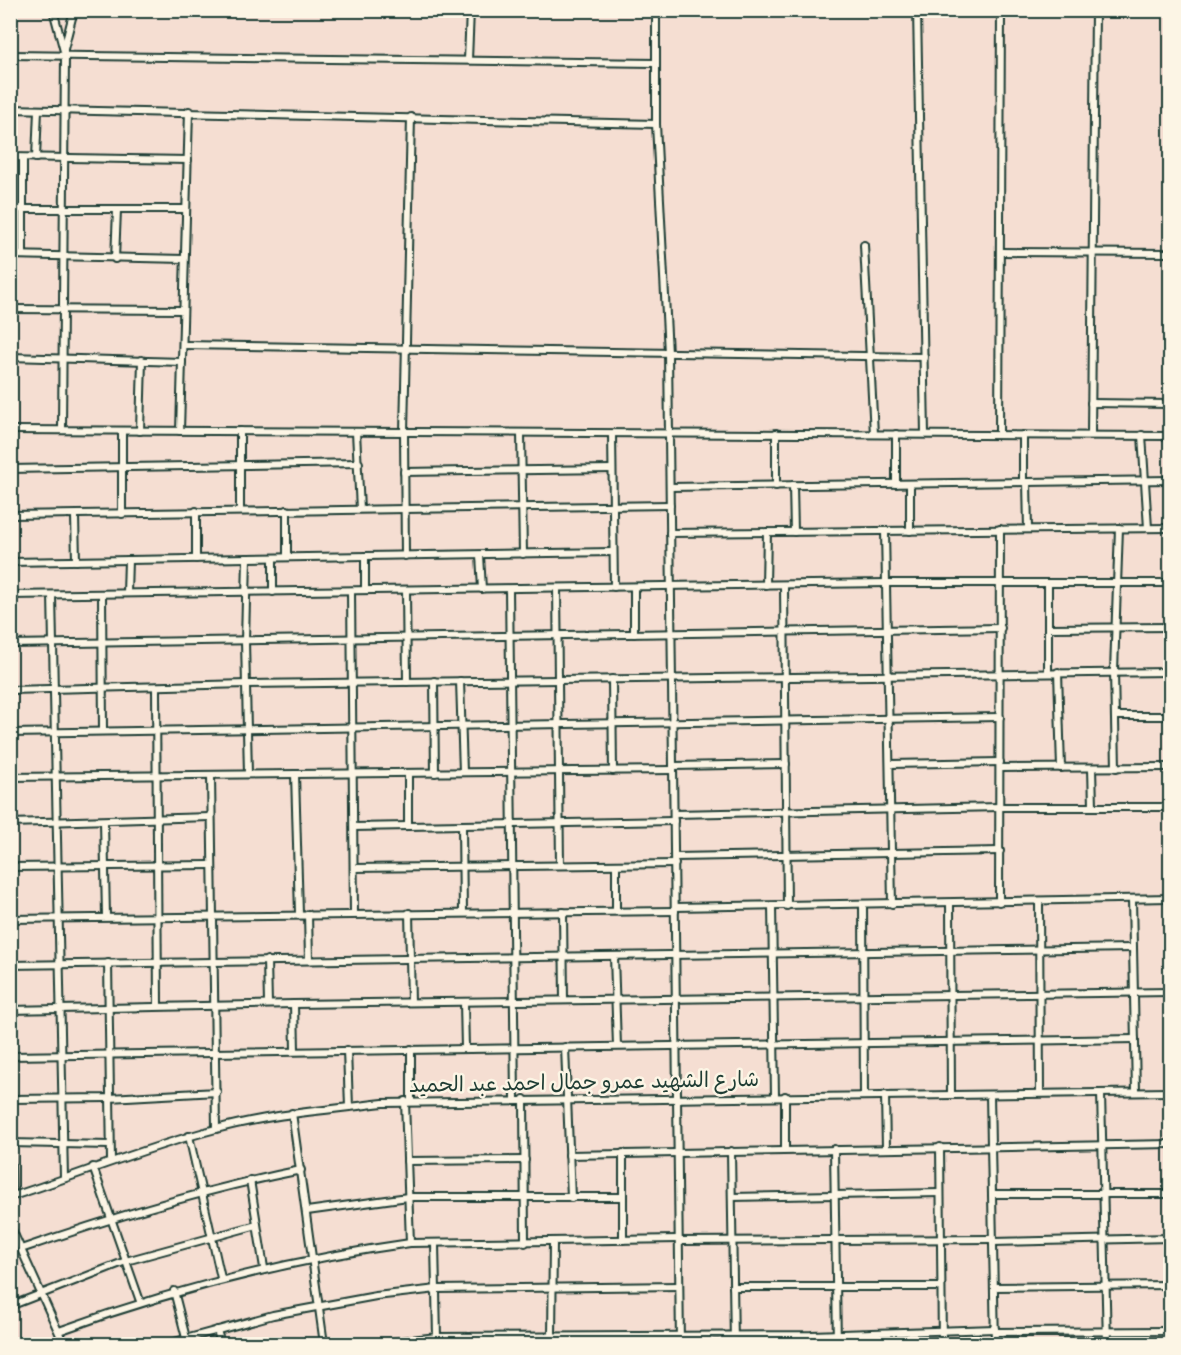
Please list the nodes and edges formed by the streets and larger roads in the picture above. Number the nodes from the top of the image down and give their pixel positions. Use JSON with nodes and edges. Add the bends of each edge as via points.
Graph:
{"nodes":[{"id":1,"x":53,"y":10,"type":"edge"},
{"id":2,"x":74,"y":10,"type":"edge"},
{"id":3,"x":470,"y":10,"type":"edge"},
{"id":4,"x":656,"y":10,"type":"edge"},
{"id":5,"x":917,"y":10,"type":"edge"},
{"id":6,"x":1001,"y":10,"type":"edge"},
{"id":7,"x":1095,"y":10,"type":"edge"},
{"id":8,"x":64,"y":52,"type":"junction"},
{"id":9,"x":10,"y":55,"type":"edge"},
{"id":10,"x":468,"y":60,"type":"junction"},
{"id":11,"x":656,"y":63,"type":"junction"},
{"id":12,"x":10,"y":109,"type":"edge"},
{"id":13,"x":38,"y":110,"type":"junction"},
{"id":14,"x":64,"y":111,"type":"junction"},
{"id":15,"x":189,"y":111,"type":"junction"},
{"id":16,"x":411,"y":117,"type":"junction"},
{"id":17,"x":656,"y":124,"type":"junction"},
{"id":18,"x":10,"y":157,"type":"edge"},
{"id":19,"x":23,"y":158,"type":"junction"},
{"id":20,"x":36,"y":158,"type":"junction"},
{"id":21,"x":63,"y":158,"type":"junction"},
{"id":22,"x":188,"y":160,"type":"junction"},
{"id":23,"x":10,"y":209,"type":"edge"},
{"id":24,"x":186,"y":209,"type":"junction"},
{"id":25,"x":23,"y":210,"type":"junction"},
{"id":26,"x":62,"y":210,"type":"junction"},
{"id":27,"x":117,"y":210,"type":"junction"},
{"id":28,"x":864,"y":245,"type":"dead end"},
{"id":29,"x":1001,"y":252,"type":"junction"},
{"id":30,"x":1092,"y":253,"type":"junction"},
{"id":31,"x":1170,"y":253,"type":"edge"},
{"id":32,"x":10,"y":255,"type":"edge"},
{"id":33,"x":23,"y":255,"type":"junction"},
{"id":34,"x":63,"y":259,"type":"junction"},
{"id":35,"x":115,"y":259,"type":"junction"},
{"id":36,"x":184,"y":259,"type":"junction"},
{"id":37,"x":10,"y":309,"type":"edge"},
{"id":38,"x":62,"y":310,"type":"junction"},
{"id":39,"x":183,"y":310,"type":"junction"},
{"id":40,"x":183,"y":345,"type":"junction"},
{"id":41,"x":406,"y":349,"type":"junction"},
{"id":42,"x":668,"y":353,"type":"junction"},
{"id":43,"x":870,"y":356,"type":"junction"},
{"id":44,"x":10,"y":357,"type":"edge"},
{"id":45,"x":62,"y":357,"type":"junction"},
{"id":46,"x":924,"y":357,"type":"junction"},
{"id":47,"x":142,"y":360,"type":"junction"},
{"id":48,"x":182,"y":362,"type":"junction"},
{"id":49,"x":1091,"y":403,"type":"junction"},
{"id":50,"x":1170,"y":404,"type":"edge"},
{"id":51,"x":10,"y":430,"type":"edge"},
{"id":52,"x":62,"y":430,"type":"junction"},
{"id":53,"x":122,"y":430,"type":"junction"},
{"id":54,"x":140,"y":431,"type":"junction"},
{"id":55,"x":180,"y":431,"type":"junction"},
{"id":56,"x":240,"y":431,"type":"junction"},
{"id":57,"x":356,"y":432,"type":"junction"},
{"id":58,"x":404,"y":432,"type":"junction"},
{"id":59,"x":521,"y":433,"type":"junction"},
{"id":60,"x":776,"y":433,"type":"junction"},
{"id":61,"x":612,"y":434,"type":"junction"},
{"id":62,"x":669,"y":434,"type":"junction"},
{"id":63,"x":874,"y":434,"type":"junction"},
{"id":64,"x":896,"y":434,"type":"junction"},
{"id":65,"x":925,"y":434,"type":"junction"},
{"id":66,"x":999,"y":435,"type":"junction"},
{"id":67,"x":1023,"y":435,"type":"junction"},
{"id":68,"x":1091,"y":435,"type":"junction"},
{"id":69,"x":1142,"y":435,"type":"junction"},
{"id":70,"x":1170,"y":436,"type":"edge"},
{"id":71,"x":358,"y":463,"type":"junction"},
{"id":72,"x":240,"y":465,"type":"junction"},
{"id":73,"x":123,"y":466,"type":"junction"},
{"id":74,"x":612,"y":469,"type":"junction"},
{"id":75,"x":10,"y":470,"type":"edge"},
{"id":76,"x":522,"y":470,"type":"junction"},
{"id":77,"x":404,"y":472,"type":"junction"},
{"id":78,"x":1145,"y":480,"type":"junction"},
{"id":79,"x":1170,"y":480,"type":"edge"},
{"id":80,"x":1025,"y":482,"type":"junction"},
{"id":81,"x":896,"y":484,"type":"junction"},
{"id":82,"x":910,"y":484,"type":"junction"},
{"id":83,"x":793,"y":485,"type":"junction"},
{"id":84,"x":776,"y":486,"type":"junction"},
{"id":85,"x":670,"y":487,"type":"junction"},
{"id":86,"x":613,"y":505,"type":"junction"},
{"id":87,"x":670,"y":505,"type":"junction"},
{"id":88,"x":523,"y":507,"type":"junction"},
{"id":89,"x":404,"y":508,"type":"junction"},
{"id":90,"x":360,"y":509,"type":"junction"},
{"id":91,"x":240,"y":510,"type":"junction"},
{"id":92,"x":287,"y":510,"type":"junction"},
{"id":93,"x":196,"y":511,"type":"junction"},
{"id":94,"x":122,"y":514,"type":"junction"},
{"id":95,"x":10,"y":515,"type":"edge"},
{"id":96,"x":75,"y":516,"type":"junction"},
{"id":97,"x":1119,"y":528,"type":"junction"},
{"id":98,"x":1148,"y":528,"type":"junction"},
{"id":99,"x":1170,"y":528,"type":"edge"},
{"id":100,"x":1028,"y":529,"type":"junction"},
{"id":101,"x":1000,"y":530,"type":"junction"},
{"id":102,"x":885,"y":531,"type":"junction"},
{"id":103,"x":910,"y":531,"type":"junction"},
{"id":104,"x":767,"y":532,"type":"junction"},
{"id":105,"x":794,"y":532,"type":"junction"},
{"id":106,"x":670,"y":533,"type":"junction"},
{"id":107,"x":613,"y":552,"type":"junction"},
{"id":108,"x":524,"y":554,"type":"junction"},
{"id":109,"x":480,"y":555,"type":"junction"},
{"id":110,"x":364,"y":556,"type":"junction"},
{"id":111,"x":405,"y":556,"type":"junction"},
{"id":112,"x":287,"y":557,"type":"junction"},
{"id":113,"x":247,"y":558,"type":"junction"},
{"id":114,"x":273,"y":558,"type":"junction"},
{"id":115,"x":196,"y":559,"type":"junction"},
{"id":116,"x":128,"y":560,"type":"junction"},
{"id":117,"x":76,"y":561,"type":"junction"},
{"id":118,"x":10,"y":562,"type":"edge"},
{"id":119,"x":887,"y":583,"type":"junction"},
{"id":120,"x":1116,"y":583,"type":"junction"},
{"id":121,"x":1170,"y":583,"type":"edge"},
{"id":122,"x":1001,"y":584,"type":"junction"},
{"id":123,"x":1048,"y":584,"type":"junction"},
{"id":124,"x":766,"y":585,"type":"junction"},
{"id":125,"x":671,"y":586,"type":"junction"},
{"id":126,"x":784,"y":586,"type":"junction"},
{"id":127,"x":614,"y":587,"type":"junction"},
{"id":128,"x":634,"y":587,"type":"junction"},
{"id":129,"x":557,"y":588,"type":"junction"},
{"id":130,"x":482,"y":589,"type":"junction"},
{"id":131,"x":509,"y":589,"type":"junction"},
{"id":132,"x":365,"y":590,"type":"junction"},
{"id":133,"x":406,"y":590,"type":"junction"},
{"id":134,"x":351,"y":591,"type":"junction"},
{"id":135,"x":245,"y":592,"type":"junction"},
{"id":136,"x":273,"y":592,"type":"junction"},
{"id":137,"x":127,"y":593,"type":"junction"},
{"id":138,"x":102,"y":594,"type":"junction"},
{"id":139,"x":10,"y":595,"type":"edge"},
{"id":140,"x":52,"y":595,"type":"junction"},
{"id":141,"x":1114,"y":627,"type":"junction"},
{"id":142,"x":1170,"y":627,"type":"edge"},
{"id":143,"x":1001,"y":628,"type":"junction"},
{"id":144,"x":1049,"y":628,"type":"junction"},
{"id":145,"x":889,"y":630,"type":"junction"},
{"id":146,"x":785,"y":632,"type":"junction"},
{"id":147,"x":672,"y":633,"type":"junction"},
{"id":148,"x":634,"y":634,"type":"junction"},
{"id":149,"x":558,"y":635,"type":"junction"},
{"id":150,"x":510,"y":636,"type":"junction"},
{"id":151,"x":406,"y":637,"type":"junction"},
{"id":152,"x":352,"y":638,"type":"junction"},
{"id":153,"x":245,"y":641,"type":"junction"},
{"id":154,"x":101,"y":642,"type":"junction"},
{"id":155,"x":52,"y":643,"type":"junction"},
{"id":156,"x":10,"y":644,"type":"edge"},
{"id":157,"x":1114,"y":671,"type":"junction"},
{"id":158,"x":1048,"y":672,"type":"junction"},
{"id":159,"x":1058,"y":672,"type":"junction"},
{"id":160,"x":1170,"y":672,"type":"edge"},
{"id":161,"x":1001,"y":673,"type":"junction"},
{"id":162,"x":889,"y":674,"type":"junction"},
{"id":163,"x":785,"y":676,"type":"junction"},
{"id":164,"x":672,"y":678,"type":"junction"},
{"id":165,"x":559,"y":679,"type":"junction"},
{"id":166,"x":612,"y":679,"type":"junction"},
{"id":167,"x":510,"y":680,"type":"junction"},
{"id":168,"x":434,"y":681,"type":"junction"},
{"id":169,"x":460,"y":681,"type":"junction"},
{"id":170,"x":353,"y":682,"type":"junction"},
{"id":171,"x":407,"y":682,"type":"junction"},
{"id":172,"x":247,"y":684,"type":"junction"},
{"id":173,"x":103,"y":688,"type":"junction"},
{"id":174,"x":156,"y":688,"type":"junction"},
{"id":175,"x":52,"y":689,"type":"junction"},
{"id":176,"x":10,"y":690,"type":"edge"},
{"id":177,"x":1115,"y":716,"type":"junction"},
{"id":178,"x":1170,"y":716,"type":"edge"},
{"id":179,"x":1000,"y":717,"type":"junction"},
{"id":180,"x":890,"y":719,"type":"junction"},
{"id":181,"x":786,"y":721,"type":"junction"},
{"id":182,"x":673,"y":722,"type":"junction"},
{"id":183,"x":612,"y":723,"type":"junction"},
{"id":184,"x":560,"y":724,"type":"junction"},
{"id":185,"x":511,"y":725,"type":"junction"},
{"id":186,"x":434,"y":726,"type":"junction"},
{"id":187,"x":461,"y":726,"type":"junction"},
{"id":188,"x":354,"y":727,"type":"junction"},
{"id":189,"x":248,"y":729,"type":"junction"},
{"id":190,"x":103,"y":731,"type":"junction"},
{"id":191,"x":156,"y":731,"type":"junction"},
{"id":192,"x":10,"y":732,"type":"edge"},
{"id":193,"x":54,"y":732,"type":"junction"},
{"id":194,"x":786,"y":764,"type":"junction"},
{"id":195,"x":891,"y":764,"type":"junction"},
{"id":196,"x":1000,"y":765,"type":"junction"},
{"id":197,"x":1170,"y":767,"type":"edge"},
{"id":198,"x":674,"y":768,"type":"junction"},
{"id":199,"x":1061,"y":768,"type":"junction"},
{"id":200,"x":1092,"y":768,"type":"junction"},
{"id":201,"x":1116,"y":768,"type":"junction"},
{"id":202,"x":559,"y":771,"type":"junction"},
{"id":203,"x":613,"y":771,"type":"junction"},
{"id":204,"x":435,"y":772,"type":"junction"},
{"id":205,"x":463,"y":772,"type":"junction"},
{"id":206,"x":511,"y":772,"type":"junction"},
{"id":207,"x":354,"y":773,"type":"junction"},
{"id":208,"x":408,"y":773,"type":"junction"},
{"id":209,"x":248,"y":774,"type":"junction"},
{"id":210,"x":295,"y":774,"type":"junction"},
{"id":211,"x":211,"y":776,"type":"junction"},
{"id":212,"x":10,"y":777,"type":"edge"},
{"id":213,"x":157,"y":777,"type":"junction"},
{"id":214,"x":54,"y":778,"type":"junction"},
{"id":215,"x":1094,"y":806,"type":"junction"},
{"id":216,"x":1000,"y":807,"type":"junction"},
{"id":217,"x":1170,"y":807,"type":"edge"},
{"id":218,"x":891,"y":809,"type":"junction"},
{"id":219,"x":786,"y":811,"type":"junction"},
{"id":220,"x":674,"y":817,"type":"junction"},
{"id":221,"x":210,"y":818,"type":"junction"},
{"id":222,"x":157,"y":820,"type":"junction"},
{"id":223,"x":104,"y":821,"type":"junction"},
{"id":224,"x":54,"y":822,"type":"junction"},
{"id":225,"x":10,"y":823,"type":"edge"},
{"id":226,"x":560,"y":823,"type":"junction"},
{"id":227,"x":512,"y":824,"type":"junction"},
{"id":228,"x":462,"y":825,"type":"junction"},
{"id":229,"x":408,"y":826,"type":"junction"},
{"id":230,"x":354,"y":827,"type":"junction"},
{"id":231,"x":1000,"y":851,"type":"junction"},
{"id":232,"x":892,"y":853,"type":"junction"},
{"id":233,"x":787,"y":855,"type":"junction"},
{"id":234,"x":675,"y":860,"type":"junction"},
{"id":235,"x":105,"y":865,"type":"junction"},
{"id":236,"x":157,"y":865,"type":"junction"},
{"id":237,"x":211,"y":865,"type":"junction"},
{"id":238,"x":616,"y":865,"type":"junction"},
{"id":239,"x":56,"y":866,"type":"junction"},
{"id":240,"x":512,"y":866,"type":"junction"},
{"id":241,"x":560,"y":866,"type":"junction"},
{"id":242,"x":10,"y":867,"type":"edge"},
{"id":243,"x":463,"y":867,"type":"junction"},
{"id":244,"x":354,"y":868,"type":"junction"},
{"id":245,"x":1170,"y":898,"type":"edge"},
{"id":246,"x":1132,"y":899,"type":"junction"},
{"id":247,"x":1039,"y":901,"type":"junction"},
{"id":248,"x":999,"y":902,"type":"junction"},
{"id":249,"x":950,"y":903,"type":"junction"},
{"id":250,"x":863,"y":904,"type":"junction"},
{"id":251,"x":892,"y":904,"type":"junction"},
{"id":252,"x":772,"y":906,"type":"junction"},
{"id":253,"x":788,"y":906,"type":"junction"},
{"id":254,"x":675,"y":909,"type":"junction"},
{"id":255,"x":616,"y":911,"type":"junction"},
{"id":256,"x":513,"y":912,"type":"junction"},
{"id":257,"x":563,"y":912,"type":"junction"},
{"id":258,"x":409,"y":913,"type":"junction"},
{"id":259,"x":463,"y":913,"type":"junction"},
{"id":260,"x":299,"y":914,"type":"junction"},
{"id":261,"x":308,"y":914,"type":"junction"},
{"id":262,"x":354,"y":914,"type":"junction"},
{"id":263,"x":158,"y":915,"type":"junction"},
{"id":264,"x":212,"y":915,"type":"junction"},
{"id":265,"x":106,"y":916,"type":"junction"},
{"id":266,"x":57,"y":918,"type":"junction"},
{"id":267,"x":10,"y":919,"type":"edge"},
{"id":268,"x":1133,"y":948,"type":"junction"},
{"id":269,"x":1040,"y":949,"type":"junction"},
{"id":270,"x":950,"y":950,"type":"junction"},
{"id":271,"x":863,"y":951,"type":"junction"},
{"id":272,"x":772,"y":952,"type":"junction"},
{"id":273,"x":676,"y":954,"type":"junction"},
{"id":274,"x":564,"y":956,"type":"junction"},
{"id":275,"x":614,"y":956,"type":"junction"},
{"id":276,"x":513,"y":957,"type":"junction"},
{"id":277,"x":410,"y":958,"type":"junction"},
{"id":278,"x":267,"y":960,"type":"junction"},
{"id":279,"x":309,"y":960,"type":"junction"},
{"id":280,"x":213,"y":962,"type":"junction"},
{"id":281,"x":108,"y":963,"type":"junction"},
{"id":282,"x":158,"y":963,"type":"junction"},
{"id":283,"x":58,"y":964,"type":"junction"},
{"id":284,"x":10,"y":965,"type":"edge"},
{"id":285,"x":1170,"y":992,"type":"edge"},
{"id":286,"x":1134,"y":993,"type":"junction"},
{"id":287,"x":1041,"y":994,"type":"junction"},
{"id":288,"x":951,"y":995,"type":"junction"},
{"id":289,"x":864,"y":996,"type":"junction"},
{"id":290,"x":773,"y":998,"type":"junction"},
{"id":291,"x":676,"y":999,"type":"junction"},
{"id":292,"x":564,"y":1000,"type":"junction"},
{"id":293,"x":616,"y":1000,"type":"junction"},
{"id":294,"x":514,"y":1001,"type":"junction"},
{"id":295,"x":411,"y":1002,"type":"junction"},
{"id":296,"x":464,"y":1002,"type":"junction"},
{"id":297,"x":268,"y":1004,"type":"junction"},
{"id":298,"x":294,"y":1004,"type":"junction"},
{"id":299,"x":214,"y":1005,"type":"junction"},
{"id":300,"x":158,"y":1006,"type":"junction"},
{"id":301,"x":107,"y":1008,"type":"junction"},
{"id":302,"x":59,"y":1009,"type":"junction"},
{"id":303,"x":10,"y":1010,"type":"edge"},
{"id":304,"x":1039,"y":1039,"type":"junction"},
{"id":305,"x":1135,"y":1039,"type":"junction"},
{"id":306,"x":951,"y":1041,"type":"junction"},
{"id":307,"x":864,"y":1042,"type":"junction"},
{"id":308,"x":772,"y":1043,"type":"junction"},
{"id":309,"x":677,"y":1045,"type":"junction"},
{"id":310,"x":617,"y":1046,"type":"junction"},
{"id":311,"x":514,"y":1047,"type":"junction"},
{"id":312,"x":565,"y":1047,"type":"junction"},
{"id":313,"x":465,"y":1048,"type":"junction"},
{"id":314,"x":411,"y":1049,"type":"junction"},
{"id":315,"x":295,"y":1050,"type":"junction"},
{"id":316,"x":347,"y":1050,"type":"junction"},
{"id":317,"x":215,"y":1052,"type":"junction"},
{"id":318,"x":108,"y":1054,"type":"junction"},
{"id":319,"x":60,"y":1055,"type":"junction"},
{"id":320,"x":10,"y":1056,"type":"edge"},
{"id":321,"x":217,"y":1092,"type":"junction"},
{"id":322,"x":1136,"y":1092,"type":"junction"},
{"id":323,"x":1170,"y":1092,"type":"edge"},
{"id":324,"x":1040,"y":1093,"type":"junction"},
{"id":325,"x":1101,"y":1093,"type":"junction"},
{"id":326,"x":885,"y":1095,"type":"junction"},
{"id":327,"x":951,"y":1095,"type":"junction"},
{"id":328,"x":990,"y":1095,"type":"junction"},
{"id":329,"x":775,"y":1096,"type":"junction"},
{"id":330,"x":785,"y":1096,"type":"junction"},
{"id":331,"x":864,"y":1096,"type":"junction"},
{"id":332,"x":677,"y":1097,"type":"junction"},
{"id":333,"x":60,"y":1098,"type":"junction"},
{"id":334,"x":109,"y":1098,"type":"junction"},
{"id":335,"x":10,"y":1099,"type":"edge"},
{"id":336,"x":524,"y":1099,"type":"junction"},
{"id":337,"x":566,"y":1099,"type":"junction"},
{"id":338,"x":515,"y":1100,"type":"junction"},
{"id":339,"x":408,"y":1101,"type":"junction"},
{"id":340,"x":10,"y":1107,"type":"edge"},
{"id":341,"x":349,"y":1107,"type":"junction"},
{"id":342,"x":292,"y":1113,"type":"junction"},
{"id":343,"x":216,"y":1128,"type":"junction"},
{"id":344,"x":189,"y":1136,"type":"junction"},
{"id":345,"x":11,"y":1143,"type":"edge"},
{"id":346,"x":1170,"y":1144,"type":"edge"},
{"id":347,"x":110,"y":1145,"type":"junction"},
{"id":348,"x":1102,"y":1145,"type":"junction"},
{"id":349,"x":62,"y":1146,"type":"junction"},
{"id":350,"x":991,"y":1146,"type":"junction"},
{"id":351,"x":940,"y":1147,"type":"junction"},
{"id":352,"x":886,"y":1148,"type":"junction"},
{"id":353,"x":834,"y":1149,"type":"junction"},
{"id":354,"x":785,"y":1150,"type":"junction"},
{"id":355,"x":731,"y":1151,"type":"junction"},
{"id":356,"x":678,"y":1152,"type":"junction"},
{"id":357,"x":623,"y":1154,"type":"junction"},
{"id":358,"x":569,"y":1155,"type":"junction"},
{"id":359,"x":525,"y":1160,"type":"junction"},
{"id":360,"x":111,"y":1161,"type":"junction"},
{"id":361,"x":407,"y":1161,"type":"junction"},
{"id":362,"x":93,"y":1167,"type":"junction"},
{"id":363,"x":301,"y":1170,"type":"junction"},
{"id":364,"x":64,"y":1178,"type":"junction"},
{"id":365,"x":250,"y":1180,"type":"junction"},
{"id":366,"x":203,"y":1192,"type":"junction"},
{"id":367,"x":940,"y":1194,"type":"junction"},
{"id":368,"x":992,"y":1194,"type":"junction"},
{"id":369,"x":1104,"y":1194,"type":"junction"},
{"id":370,"x":1170,"y":1194,"type":"edge"},
{"id":371,"x":834,"y":1195,"type":"junction"},
{"id":372,"x":11,"y":1197,"type":"edge"},
{"id":373,"x":408,"y":1197,"type":"junction"},
{"id":374,"x":622,"y":1197,"type":"junction"},
{"id":375,"x":732,"y":1197,"type":"junction"},
{"id":376,"x":571,"y":1198,"type":"junction"},
{"id":377,"x":524,"y":1199,"type":"junction"},
{"id":378,"x":307,"y":1211,"type":"junction"},
{"id":379,"x":111,"y":1217,"type":"junction"},
{"id":380,"x":10,"y":1225,"type":"edge"},
{"id":381,"x":257,"y":1225,"type":"junction"},
{"id":382,"x":212,"y":1235,"type":"junction"},
{"id":383,"x":1170,"y":1238,"type":"edge"},
{"id":384,"x":941,"y":1239,"type":"junction"},
{"id":385,"x":1104,"y":1239,"type":"junction"},
{"id":386,"x":623,"y":1240,"type":"junction"},
{"id":387,"x":679,"y":1240,"type":"junction"},
{"id":388,"x":835,"y":1240,"type":"junction"},
{"id":389,"x":993,"y":1240,"type":"junction"},
{"id":390,"x":732,"y":1241,"type":"junction"},
{"id":391,"x":553,"y":1242,"type":"junction"},
{"id":392,"x":410,"y":1243,"type":"junction"},
{"id":393,"x":525,"y":1243,"type":"junction"},
{"id":394,"x":435,"y":1244,"type":"junction"},
{"id":395,"x":21,"y":1249,"type":"junction"},
{"id":396,"x":313,"y":1259,"type":"junction"},
{"id":397,"x":126,"y":1261,"type":"junction"},
{"id":398,"x":264,"y":1268,"type":"junction"},
{"id":399,"x":221,"y":1278,"type":"junction"},
{"id":400,"x":1170,"y":1285,"type":"edge"},
{"id":401,"x":679,"y":1286,"type":"junction"},
{"id":402,"x":1106,"y":1286,"type":"junction"},
{"id":403,"x":554,"y":1287,"type":"junction"},
{"id":404,"x":733,"y":1287,"type":"junction"},
{"id":405,"x":836,"y":1287,"type":"junction"},
{"id":406,"x":941,"y":1287,"type":"junction"},
{"id":407,"x":994,"y":1287,"type":"junction"},
{"id":408,"x":437,"y":1289,"type":"junction"},
{"id":409,"x":174,"y":1291,"type":"junction"},
{"id":410,"x":41,"y":1293,"type":"junction"},
{"id":411,"x":140,"y":1301,"type":"junction"},
{"id":412,"x":10,"y":1306,"type":"edge"},
{"id":413,"x":319,"y":1307,"type":"junction"},
{"id":414,"x":217,"y":1330,"type":"junction"},
{"id":415,"x":942,"y":1330,"type":"junction"},
{"id":416,"x":59,"y":1331,"type":"junction"},
{"id":417,"x":995,"y":1331,"type":"junction"},
{"id":418,"x":1107,"y":1331,"type":"junction"},
{"id":419,"x":1170,"y":1331,"type":"edge"},
{"id":420,"x":837,"y":1332,"type":"junction"},
{"id":421,"x":734,"y":1334,"type":"junction"},
{"id":422,"x":680,"y":1335,"type":"junction"},
{"id":423,"x":490,"y":1336,"type":"junction"},
{"id":424,"x":436,"y":1337,"type":"junction"},
{"id":425,"x":186,"y":1338,"type":"junction"},
{"id":426,"x":552,"y":1338,"type":"junction"},
{"id":427,"x":447,"y":1341,"type":"edge"},
{"id":428,"x":580,"y":1341,"type":"edge"},
{"id":429,"x":64,"y":1344,"type":"edge"},
{"id":430,"x":167,"y":1344,"type":"edge"},
{"id":431,"x":221,"y":1344,"type":"edge"},
{"id":432,"x":324,"y":1344,"type":"edge"},
{"id":433,"x":375,"y":1344,"type":"edge"},
{"id":434,"x":490,"y":1344,"type":"edge"},
{"id":435,"x":680,"y":1344,"type":"edge"},
{"id":436,"x":734,"y":1344,"type":"edge"},
{"id":437,"x":837,"y":1344,"type":"edge"},
{"id":438,"x":942,"y":1344,"type":"edge"},
{"id":439,"x":995,"y":1344,"type":"edge"},
{"id":440,"x":1107,"y":1344,"type":"edge"}],
"edges":[{"from":1,"to":8,"type":"street"},
{"from":2,"to":8,"type":"street"},
{"from":3,"to":10,"type":"street"},
{"from":4,"to":11,"type":"street"},
{"from":5,"to":46,"type":"street"},
{"from":6,"to":29,"type":"street"},
{"from":7,"to":30,"type":"street"},
{"from":8,"to":9,"type":"street"},
{"from":8,"to":10,"type":"street"},
{"from":8,"to":14,"type":"street"},
{"from":10,"to":11,"type":"street"},
{"from":11,"to":17,"type":"street"},
{"from":12,"to":13,"type":"street"},
{"from":13,"to":14,"type":"street"},
{"from":13,"to":20,"type":"street"},
{"from":14,"to":15,"type":"street"},
{"from":14,"to":21,"type":"street"},
{"from":15,"to":16,"type":"street"},
{"from":15,"to":22,"type":"street"},
{"from":16,"to":17,"type":"street"},
{"from":16,"to":41,"type":"street"},
{"from":17,"to":42,"type":"street"},
{"from":18,"to":19,"type":"street"},
{"from":19,"to":20,"type":"street"},
{"from":19,"to":25,"type":"street"},
{"from":20,"to":21,"type":"street"},
{"from":21,"to":22,"type":"street"},
{"from":21,"to":26,"type":"street"},
{"from":22,"to":24,"type":"street"},
{"from":23,"to":25,"type":"street"},
{"from":24,"to":27,"type":"street"},
{"from":24,"to":36,"type":"street"},
{"from":25,"to":26,"type":"street"},
{"from":25,"to":33,"type":"street"},
{"from":26,"to":27,"type":"street"},
{"from":26,"to":34,"type":"street"},
{"from":27,"to":35,"type":"street"},
{"from":28,"to":43,"type":"street"},
{"from":29,"to":30,"type":"street"},
{"from":29,"to":66,"type":"street"},
{"from":30,"to":31,"type":"street"},
{"from":30,"to":49,"type":"street"},
{"from":32,"to":33,"type":"street"},
{"from":33,"to":34,"type":"street"},
{"from":34,"to":35,"type":"street"},
{"from":34,"to":38,"type":"street"},
{"from":35,"to":36,"type":"street"},
{"from":36,"to":39,"type":"street"},
{"from":37,"to":38,"type":"street"},
{"from":38,"to":39,"type":"street"},
{"from":38,"to":45,"type":"street"},
{"from":39,"to":40,"type":"street"},
{"from":40,"to":41,"type":"street"},
{"from":40,"to":48,"type":"street"},
{"from":41,"to":42,"type":"street"},
{"from":41,"to":58,"type":"street"},
{"from":42,"to":43,"type":"street"},
{"from":42,"to":62,"type":"street"},
{"from":43,"to":46,"type":"street"},
{"from":43,"to":63,"type":"street"},
{"from":44,"to":45,"type":"street"},
{"from":45,"to":47,"type":"street"},
{"from":45,"to":52,"type":"street"},
{"from":46,"to":65,"type":"street"},
{"from":47,"to":48,"type":"street"},
{"from":47,"to":54,"type":"street"},
{"from":48,"to":55,"type":"street"},
{"from":49,"to":50,"type":"street"},
{"from":49,"to":68,"type":"street"},
{"from":51,"to":52,"type":"street"},
{"from":52,"to":53,"type":"street"},
{"from":53,"to":54,"type":"street"},
{"from":53,"to":73,"type":"street"},
{"from":54,"to":55,"type":"street"},
{"from":55,"to":56,"type":"street"},
{"from":56,"to":57,"type":"street"},
{"from":56,"to":72,"type":"street"},
{"from":57,"to":58,"type":"street"},
{"from":57,"to":71,"type":"street"},
{"from":58,"to":59,"type":"street"},
{"from":58,"to":77,"type":"street"},
{"from":59,"to":61,"type":"street"},
{"from":59,"to":76,"type":"street"},
{"from":60,"to":62,"type":"street"},
{"from":60,"to":63,"type":"street"},
{"from":60,"to":84,"type":"street"},
{"from":61,"to":62,"type":"street"},
{"from":61,"to":74,"type":"street"},
{"from":62,"to":85,"type":"street"},
{"from":63,"to":64,"type":"street"},
{"from":64,"to":65,"type":"street"},
{"from":64,"to":81,"type":"street"},
{"from":65,"to":66,"type":"street"},
{"from":66,"to":67,"type":"street"},
{"from":67,"to":68,"type":"street"},
{"from":67,"to":80,"type":"street"},
{"from":68,"to":69,"type":"street"},
{"from":69,"to":70,"type":"street"},
{"from":69,"to":78,"type":"street"},
{"from":71,"to":72,"type":"street"},
{"from":71,"to":90,"type":"street"},
{"from":72,"to":73,"type":"street"},
{"from":72,"to":91,"type":"street"},
{"from":73,"to":75,"type":"street"},
{"from":73,"to":94,"type":"street"},
{"from":74,"to":76,"type":"street"},
{"from":74,"to":86,"type":"street"},
{"from":76,"to":77,"type":"street"},
{"from":76,"to":88,"type":"street"},
{"from":77,"to":89,"type":"street"},
{"from":78,"to":79,"type":"street"},
{"from":78,"to":80,"type":"street"},
{"from":78,"to":98,"type":"street"},
{"from":80,"to":82,"type":"street"},
{"from":80,"to":100,"type":"street"},
{"from":81,"to":82,"type":"street"},
{"from":81,"to":83,"type":"street"},
{"from":82,"to":103,"type":"street"},
{"from":83,"to":84,"type":"street"},
{"from":83,"to":105,"type":"street"},
{"from":84,"to":85,"type":"street"},
{"from":85,"to":87,"type":"street"},
{"from":86,"to":87,"type":"street"},
{"from":86,"to":88,"type":"street"},
{"from":86,"to":107,"type":"street"},
{"from":87,"to":106,"type":"street"},
{"from":88,"to":89,"type":"street"},
{"from":88,"to":108,"type":"street"},
{"from":89,"to":90,"type":"street"},
{"from":89,"to":111,"type":"street"},
{"from":90,"to":92,"type":"street"},
{"from":91,"to":92,"type":"street"},
{"from":91,"to":93,"type":"street"},
{"from":92,"to":112,"type":"street"},
{"from":93,"to":94,"type":"street"},
{"from":93,"to":115,"type":"street"},
{"from":94,"to":96,"type":"street"},
{"from":95,"to":96,"type":"street"},
{"from":96,"to":117,"type":"street"},
{"from":97,"to":98,"type":"street"},
{"from":97,"to":100,"type":"street"},
{"from":97,"to":120,"type":"street"},
{"from":98,"to":99,"type":"street"},
{"from":100,"to":101,"type":"street"},
{"from":101,"to":103,"type":"street"},
{"from":101,"to":122,"type":"street"},
{"from":102,"to":103,"type":"street"},
{"from":102,"to":105,"type":"street"},
{"from":102,"to":119,"type":"street"},
{"from":104,"to":105,"type":"street"},
{"from":104,"to":106,"type":"street"},
{"from":104,"to":124,"type":"street"},
{"from":106,"to":125,"type":"street"},
{"from":107,"to":108,"type":"street"},
{"from":107,"to":127,"type":"street"},
{"from":108,"to":109,"type":"street"},
{"from":109,"to":111,"type":"street"},
{"from":109,"to":130,"type":"street"},
{"from":110,"to":111,"type":"street"},
{"from":110,"to":112,"type":"street"},
{"from":110,"to":132,"type":"street"},
{"from":112,"to":114,"type":"street"},
{"from":113,"to":114,"type":"street"},
{"from":113,"to":115,"type":"street"},
{"from":113,"to":135,"type":"street"},
{"from":114,"to":136,"type":"street"},
{"from":115,"to":116,"type":"street"},
{"from":116,"to":117,"type":"street"},
{"from":116,"to":137,"type":"street"},
{"from":117,"to":118,"type":"street"},
{"from":119,"to":122,"type":"street"},
{"from":119,"to":126,"type":"street"},
{"from":119,"to":145,"type":"street"},
{"from":120,"to":121,"type":"street"},
{"from":120,"to":123,"type":"street"},
{"from":120,"to":141,"type":"street"},
{"from":122,"to":123,"type":"street"},
{"from":122,"to":143,"type":"street"},
{"from":123,"to":144,"type":"street"},
{"from":124,"to":125,"type":"street"},
{"from":124,"to":126,"type":"street"},
{"from":125,"to":128,"type":"street"},
{"from":125,"to":147,"type":"street"},
{"from":126,"to":146,"type":"street"},
{"from":127,"to":128,"type":"street"},
{"from":127,"to":129,"type":"street"},
{"from":128,"to":148,"type":"street"},
{"from":129,"to":131,"type":"street"},
{"from":129,"to":149,"type":"street"},
{"from":130,"to":131,"type":"street"},
{"from":130,"to":133,"type":"street"},
{"from":131,"to":150,"type":"street"},
{"from":132,"to":133,"type":"street"},
{"from":132,"to":134,"type":"street"},
{"from":133,"to":151,"type":"street"},
{"from":134,"to":136,"type":"street"},
{"from":134,"to":152,"type":"street"},
{"from":135,"to":136,"type":"street"},
{"from":135,"to":137,"type":"street"},
{"from":135,"to":153,"type":"street"},
{"from":137,"to":138,"type":"street"},
{"from":138,"to":140,"type":"street"},
{"from":138,"to":154,"type":"street"},
{"from":139,"to":140,"type":"street"},
{"from":140,"to":155,"type":"street"},
{"from":141,"to":142,"type":"street"},
{"from":141,"to":144,"type":"street"},
{"from":141,"to":157,"type":"street"},
{"from":143,"to":145,"type":"street"},
{"from":143,"to":161,"type":"street"},
{"from":144,"to":158,"type":"street"},
{"from":145,"to":146,"type":"street"},
{"from":145,"to":162,"type":"street"},
{"from":146,"to":147,"type":"street"},
{"from":146,"to":163,"type":"street"},
{"from":147,"to":148,"type":"street"},
{"from":147,"to":164,"type":"street"},
{"from":148,"to":149,"type":"street"},
{"from":149,"to":150,"type":"street"},
{"from":149,"to":165,"type":"street"},
{"from":150,"to":151,"type":"street"},
{"from":150,"to":167,"type":"street"},
{"from":151,"to":152,"type":"street"},
{"from":151,"to":171,"type":"street"},
{"from":152,"to":153,"type":"street"},
{"from":152,"to":170,"type":"street"},
{"from":153,"to":154,"type":"street"},
{"from":153,"to":172,"type":"street"},
{"from":154,"to":155,"type":"street"},
{"from":154,"to":173,"type":"street"},
{"from":155,"to":156,"type":"street"},
{"from":155,"to":175,"type":"street"},
{"from":157,"to":159,"type":"street"},
{"from":157,"to":160,"type":"street"},
{"from":157,"to":177,"type":"street"},
{"from":158,"to":159,"type":"street"},
{"from":158,"to":161,"type":"street"},
{"from":159,"to":199,"type":"street"},
{"from":161,"to":162,"type":"street"},
{"from":161,"to":179,"type":"street"},
{"from":162,"to":163,"type":"street"},
{"from":162,"to":180,"type":"street"},
{"from":163,"to":164,"type":"street"},
{"from":163,"to":181,"type":"street"},
{"from":164,"to":166,"type":"street"},
{"from":164,"to":182,"type":"street"},
{"from":165,"to":166,"type":"street"},
{"from":165,"to":167,"type":"street"},
{"from":165,"to":184,"type":"street"},
{"from":166,"to":183,"type":"street"},
{"from":167,"to":169,"type":"street"},
{"from":167,"to":185,"type":"street"},
{"from":168,"to":169,"type":"street"},
{"from":168,"to":171,"type":"street"},
{"from":168,"to":186,"type":"street"},
{"from":169,"to":187,"type":"street"},
{"from":170,"to":171,"type":"street"},
{"from":170,"to":172,"type":"street"},
{"from":170,"to":188,"type":"street"},
{"from":172,"to":174,"type":"street"},
{"from":172,"to":189,"type":"street"},
{"from":173,"to":174,"type":"street"},
{"from":173,"to":175,"type":"street"},
{"from":173,"to":190,"type":"street"},
{"from":174,"to":191,"type":"street"},
{"from":175,"to":176,"type":"street"},
{"from":175,"to":193,"type":"street"},
{"from":177,"to":178,"type":"street"},
{"from":177,"to":201,"type":"street"},
{"from":179,"to":180,"type":"street"},
{"from":179,"to":196,"type":"street"},
{"from":180,"to":181,"type":"street"},
{"from":180,"to":195,"type":"street"},
{"from":181,"to":182,"type":"street"},
{"from":181,"to":194,"type":"street"},
{"from":182,"to":183,"type":"street"},
{"from":182,"to":198,"type":"street"},
{"from":183,"to":184,"type":"street"},
{"from":183,"to":203,"type":"street"},
{"from":184,"to":185,"type":"street"},
{"from":184,"to":202,"type":"street"},
{"from":185,"to":187,"type":"street"},
{"from":185,"to":206,"type":"street"},
{"from":186,"to":187,"type":"street"},
{"from":186,"to":188,"type":"street"},
{"from":186,"to":204,"type":"street"},
{"from":187,"to":205,"type":"street"},
{"from":188,"to":189,"type":"street"},
{"from":188,"to":207,"type":"street"},
{"from":189,"to":191,"type":"street"},
{"from":189,"to":209,"type":"street"},
{"from":190,"to":191,"type":"street"},
{"from":190,"to":193,"type":"street"},
{"from":191,"to":213,"type":"street"},
{"from":192,"to":193,"type":"street"},
{"from":193,"to":214,"type":"street"},
{"from":194,"to":198,"type":"street"},
{"from":194,"to":219,"type":"street"},
{"from":195,"to":196,"type":"street"},
{"from":195,"to":218,"type":"street"},
{"from":196,"to":199,"type":"street"},
{"from":196,"to":216,"type":"street"},
{"from":197,"to":201,"type":"street"},
{"from":198,"to":203,"type":"street"},
{"from":198,"to":220,"type":"street"},
{"from":199,"to":200,"type":"street"},
{"from":200,"to":201,"type":"street"},
{"from":200,"to":215,"type":"street"},
{"from":202,"to":203,"type":"street"},
{"from":202,"to":206,"type":"street"},
{"from":202,"to":226,"type":"street"},
{"from":204,"to":205,"type":"street"},
{"from":204,"to":208,"type":"street"},
{"from":205,"to":206,"type":"street"},
{"from":206,"to":227,"type":"street"},
{"from":207,"to":208,"type":"street"},
{"from":207,"to":210,"type":"street"},
{"from":207,"to":230,"type":"street"},
{"from":208,"to":229,"type":"street"},
{"from":209,"to":210,"type":"street"},
{"from":209,"to":211,"type":"street"},
{"from":210,"to":260,"type":"street"},
{"from":211,"to":213,"type":"street"},
{"from":211,"to":221,"type":"street"},
{"from":212,"to":214,"type":"street"},
{"from":213,"to":214,"type":"street"},
{"from":213,"to":222,"type":"street"},
{"from":214,"to":224,"type":"street"},
{"from":215,"to":216,"type":"street"},
{"from":215,"to":217,"type":"street"},
{"from":216,"to":218,"type":"street"},
{"from":216,"to":231,"type":"street"},
{"from":218,"to":219,"type":"street"},
{"from":218,"to":232,"type":"street"},
{"from":219,"to":220,"type":"street"},
{"from":219,"to":233,"type":"street"},
{"from":220,"to":226,"type":"street"},
{"from":220,"to":234,"type":"street"},
{"from":221,"to":222,"type":"street"},
{"from":221,"to":237,"type":"street"},
{"from":222,"to":223,"type":"street"},
{"from":222,"to":236,"type":"street"},
{"from":223,"to":224,"type":"street"},
{"from":223,"to":235,"type":"street"},
{"from":224,"to":225,"type":"street"},
{"from":224,"to":239,"type":"street"},
{"from":226,"to":227,"type":"street"},
{"from":226,"to":241,"type":"street"},
{"from":227,"to":228,"type":"street"},
{"from":227,"to":240,"type":"street"},
{"from":228,"to":229,"type":"street"},
{"from":228,"to":243,"type":"street"},
{"from":229,"to":230,"type":"street"},
{"from":230,"to":244,"type":"street"},
{"from":231,"to":232,"type":"street"},
{"from":231,"to":248,"type":"street"},
{"from":232,"to":233,"type":"street"},
{"from":232,"to":251,"type":"street"},
{"from":233,"to":234,"type":"street"},
{"from":233,"to":253,"type":"street"},
{"from":234,"to":238,"type":"street"},
{"from":234,"to":254,"type":"street"},
{"from":235,"to":236,"type":"street"},
{"from":235,"to":239,"type":"street"},
{"from":235,"to":265,"type":"street"},
{"from":236,"to":237,"type":"street"},
{"from":236,"to":263,"type":"street"},
{"from":237,"to":264,"type":"street"},
{"from":238,"to":241,"type":"street"},
{"from":238,"to":255,"type":"street"},
{"from":239,"to":242,"type":"street"},
{"from":239,"to":266,"type":"street"},
{"from":240,"to":241,"type":"street"},
{"from":240,"to":243,"type":"street"},
{"from":240,"to":256,"type":"street"},
{"from":243,"to":244,"type":"street"},
{"from":243,"to":259,"type":"street"},
{"from":244,"to":262,"type":"street"},
{"from":245,"to":246,"type":"street"},
{"from":246,"to":247,"type":"street"},
{"from":246,"to":268,"type":"street"},
{"from":247,"to":248,"type":"street"},
{"from":247,"to":269,"type":"street"},
{"from":248,"to":249,"type":"street"},
{"from":249,"to":251,"type":"street"},
{"from":249,"to":270,"type":"street"},
{"from":250,"to":251,"type":"street"},
{"from":250,"to":253,"type":"street"},
{"from":250,"to":271,"type":"street"},
{"from":252,"to":253,"type":"street"},
{"from":252,"to":254,"type":"street"},
{"from":252,"to":272,"type":"street"},
{"from":254,"to":255,"type":"street"},
{"from":254,"to":273,"type":"street"},
{"from":255,"to":257,"type":"street"},
{"from":256,"to":257,"type":"street"},
{"from":256,"to":259,"type":"street"},
{"from":256,"to":276,"type":"street"},
{"from":257,"to":274,"type":"street"},
{"from":258,"to":259,"type":"street"},
{"from":258,"to":262,"type":"street"},
{"from":258,"to":277,"type":"street"},
{"from":260,"to":261,"type":"street"},
{"from":260,"to":264,"type":"street"},
{"from":261,"to":262,"type":"street"},
{"from":261,"to":279,"type":"street"},
{"from":263,"to":264,"type":"street"},
{"from":263,"to":265,"type":"street"},
{"from":263,"to":282,"type":"street"},
{"from":264,"to":280,"type":"street"},
{"from":265,"to":266,"type":"street"},
{"from":266,"to":267,"type":"street"},
{"from":266,"to":283,"type":"street"},
{"from":268,"to":269,"type":"street"},
{"from":268,"to":286,"type":"street"},
{"from":269,"to":270,"type":"street"},
{"from":269,"to":287,"type":"street"},
{"from":270,"to":271,"type":"street"},
{"from":270,"to":288,"type":"street"},
{"from":271,"to":272,"type":"street"},
{"from":271,"to":289,"type":"street"},
{"from":272,"to":273,"type":"street"},
{"from":272,"to":290,"type":"street"},
{"from":273,"to":275,"type":"street"},
{"from":273,"to":291,"type":"street"},
{"from":274,"to":275,"type":"street"},
{"from":274,"to":276,"type":"street"},
{"from":274,"to":292,"type":"street"},
{"from":275,"to":293,"type":"street"},
{"from":276,"to":277,"type":"street"},
{"from":276,"to":294,"type":"street"},
{"from":277,"to":279,"type":"street"},
{"from":277,"to":295,"type":"street"},
{"from":278,"to":279,"type":"street"},
{"from":278,"to":280,"type":"street"},
{"from":278,"to":297,"type":"street"},
{"from":280,"to":282,"type":"street"},
{"from":280,"to":299,"type":"street"},
{"from":281,"to":282,"type":"street"},
{"from":281,"to":283,"type":"street"},
{"from":281,"to":301,"type":"street"},
{"from":282,"to":300,"type":"street"},
{"from":283,"to":284,"type":"street"},
{"from":283,"to":302,"type":"street"},
{"from":285,"to":286,"type":"street"},
{"from":286,"to":287,"type":"street"},
{"from":286,"to":305,"type":"street"},
{"from":287,"to":288,"type":"street"},
{"from":287,"to":304,"type":"street"},
{"from":288,"to":289,"type":"street"},
{"from":288,"to":306,"type":"street"},
{"from":289,"to":290,"type":"street"},
{"from":289,"to":307,"type":"street"},
{"from":290,"to":291,"type":"street"},
{"from":290,"to":308,"type":"street"},
{"from":291,"to":293,"type":"street"},
{"from":291,"to":309,"type":"street"},
{"from":292,"to":293,"type":"street"},
{"from":292,"to":294,"type":"street"},
{"from":293,"to":310,"type":"street"},
{"from":294,"to":296,"type":"street"},
{"from":294,"to":311,"type":"street"},
{"from":295,"to":296,"type":"street"},
{"from":295,"to":298,"type":"street"},
{"from":296,"to":313,"type":"street"},
{"from":297,"to":298,"type":"street"},
{"from":297,"to":299,"type":"street"},
{"from":298,"to":315,"type":"street"},
{"from":299,"to":300,"type":"street"},
{"from":299,"to":317,"type":"street"},
{"from":300,"to":301,"type":"street"},
{"from":301,"to":302,"type":"street"},
{"from":301,"to":318,"type":"street"},
{"from":302,"to":303,"type":"street"},
{"from":302,"to":319,"type":"street"},
{"from":304,"to":305,"type":"street"},
{"from":304,"to":306,"type":"street"},
{"from":304,"to":324,"type":"street"},
{"from":305,"to":322,"type":"street"},
{"from":306,"to":307,"type":"street"},
{"from":306,"to":327,"type":"street"},
{"from":307,"to":308,"type":"street"},
{"from":307,"to":331,"type":"street"},
{"from":308,"to":309,"type":"street"},
{"from":308,"to":329,"type":"street"},
{"from":309,"to":310,"type":"street"},
{"from":309,"to":332,"type":"street"},
{"from":310,"to":312,"type":"street"},
{"from":311,"to":312,"type":"street"},
{"from":311,"to":313,"type":"street"},
{"from":311,"to":338,"type":"street"},
{"from":312,"to":337,"type":"street"},
{"from":313,"to":314,"type":"street"},
{"from":314,"to":316,"type":"street"},
{"from":314,"to":339,"type":"street"},
{"from":315,"to":316,"type":"street"},
{"from":315,"to":317,"type":"street"},
{"from":316,"to":341,"type":"street"},
{"from":317,"to":318,"type":"street"},
{"from":317,"to":321,"type":"street"},
{"from":318,"to":319,"type":"street"},
{"from":318,"to":334,"type":"street"},
{"from":319,"to":320,"type":"street"},
{"from":319,"to":333,"type":"street"},
{"from":321,"to":334,"type":"street"},
{"from":321,"to":343,"type":"street"},
{"from":322,"to":323,"type":"street","name":"شارع الشهيد عمرو جمال احمد عبد الحميد"},
{"from":322,"to":325,"type":"street","name":"شارع الشهيد عمرو جمال احمد عبد الحميد"},
{"from":324,"to":325,"type":"street","name":"شارع الشهيد عمرو جمال احمد عبد الحميد"},
{"from":324,"to":328,"type":"street","name":"شارع الشهيد عمرو جمال احمد عبد الحميد"},
{"from":325,"to":348,"type":"street"},
{"from":326,"to":327,"type":"street","name":"شارع الشهيد عمرو جمال احمد عبد الحميد"},
{"from":326,"to":331,"type":"street","name":"شارع الشهيد عمرو جمال احمد عبد الحميد"},
{"from":326,"to":352,"type":"street"},
{"from":327,"to":328,"type":"street","name":"شارع الشهيد عمرو جمال احمد عبد الحميد"},
{"from":328,"to":350,"type":"street"},
{"from":329,"to":330,"type":"street","name":"شارع الشهيد عمرو جمال احمد عبد الحميد"},
{"from":329,"to":332,"type":"street","name":"شارع الشهيد عمرو جمال احمد عبد الحميد"},
{"from":330,"to":331,"type":"street","name":"شارع الشهيد عمرو جمال احمد عبد الحميد"},
{"from":330,"to":354,"type":"street"},
{"from":332,"to":337,"type":"street","name":"شارع الشهيد عمرو جمال احمد عبد الحميد"},
{"from":332,"to":356,"type":"street"},
{"from":333,"to":334,"type":"street"},
{"from":333,"to":335,"type":"street"},
{"from":333,"to":349,"type":"street"},
{"from":334,"to":347,"type":"street"},
{"from":336,"to":337,"type":"street","name":"شارع الشهيد عمرو جمال احمد عبد الحميد"},
{"from":336,"to":338,"type":"street","name":"شارع الشهيد عمرو جمال احمد عبد الحميد"},
{"from":336,"to":359,"type":"street"},
{"from":337,"to":358,"type":"street"},
{"from":338,"to":339,"type":"street","name":"شارع الشهيد عمرو جمال احمد عبد الحميد"},
{"from":339,"to":341,"type":"street","name":"شارع الشهيد عمرو جمال احمد عبد الحميد"},
{"from":339,"to":361,"type":"street"},
{"from":340,"to":345,"type":"street"},
{"from":341,"to":342,"type":"street","name":"شارع الشهيد عمرو جمال احمد عبد الحميد"},
{"from":342,"to":343,"type":"street","name":"شارع الشهيد عمرو جمال احمد عبد الحميد"},
{"from":342,"to":363,"type":"street"},
{"from":343,"to":344,"type":"street","name":"شارع الشهيد عمرو جمال احمد عبد الحميد"},
{"from":344,"to":360,"type":"street","name":"شارع الشهيد عمرو جمال احمد عبد الحميد"},
{"from":344,"to":366,"type":"street"},
{"from":345,"to":349,"type":"street"},
{"from":345,"to":372,"type":"street"},
{"from":346,"to":348,"type":"street"},
{"from":347,"to":349,"type":"street"},
{"from":347,"to":360,"type":"street"},
{"from":348,"to":350,"type":"street"},
{"from":348,"to":369,"type":"street"},
{"from":349,"to":364,"type":"street"},
{"from":350,"to":351,"type":"street"},
{"from":350,"to":368,"type":"street"},
{"from":351,"to":352,"type":"street"},
{"from":351,"to":367,"type":"street"},
{"from":352,"to":353,"type":"street"},
{"from":353,"to":354,"type":"street"},
{"from":353,"to":371,"type":"street"},
{"from":354,"to":355,"type":"street"},
{"from":355,"to":356,"type":"street"},
{"from":355,"to":375,"type":"street"},
{"from":356,"to":357,"type":"street"},
{"from":356,"to":387,"type":"street"},
{"from":357,"to":358,"type":"street"},
{"from":357,"to":374,"type":"street"},
{"from":358,"to":376,"type":"street"},
{"from":359,"to":361,"type":"street"},
{"from":359,"to":377,"type":"street"},
{"from":360,"to":362,"type":"street","name":"شارع الشهيد عمرو جمال احمد عبد الحميد"},
{"from":361,"to":373,"type":"street"},
{"from":362,"to":364,"type":"street","name":"شارع الشهيد عمرو جمال احمد عبد الحميد"},
{"from":362,"to":379,"type":"street"},
{"from":363,"to":365,"type":"street"},
{"from":363,"to":378,"type":"street"},
{"from":364,"to":372,"type":"street","name":"شارع الشهيد عمرو جمال احمد عبد الحميد"},
{"from":365,"to":366,"type":"street"},
{"from":365,"to":381,"type":"street"},
{"from":366,"to":379,"type":"street"},
{"from":366,"to":382,"type":"street"},
{"from":367,"to":371,"type":"street"},
{"from":367,"to":384,"type":"street"},
{"from":368,"to":369,"type":"street"},
{"from":368,"to":389,"type":"street"},
{"from":369,"to":370,"type":"street"},
{"from":369,"to":385,"type":"street"},
{"from":371,"to":375,"type":"street"},
{"from":371,"to":388,"type":"street"},
{"from":373,"to":377,"type":"street"},
{"from":373,"to":378,"type":"street"},
{"from":373,"to":392,"type":"street"},
{"from":374,"to":376,"type":"street"},
{"from":374,"to":386,"type":"street"},
{"from":375,"to":390,"type":"street"},
{"from":376,"to":377,"type":"street"},
{"from":377,"to":393,"type":"street"},
{"from":378,"to":396,"type":"street"},
{"from":379,"to":395,"type":"street"},
{"from":379,"to":397,"type":"street"},
{"from":380,"to":395,"type":"street"},
{"from":381,"to":382,"type":"street"},
{"from":381,"to":398,"type":"street"},
{"from":382,"to":397,"type":"street"},
{"from":382,"to":399,"type":"street"},
{"from":383,"to":385,"type":"street"},
{"from":384,"to":388,"type":"street"},
{"from":384,"to":389,"type":"street"},
{"from":384,"to":406,"type":"street"},
{"from":385,"to":389,"type":"street"},
{"from":385,"to":402,"type":"street"},
{"from":386,"to":387,"type":"street"},
{"from":386,"to":391,"type":"street"},
{"from":387,"to":390,"type":"street"},
{"from":387,"to":401,"type":"street"},
{"from":388,"to":390,"type":"street"},
{"from":388,"to":405,"type":"street"},
{"from":389,"to":407,"type":"street"},
{"from":390,"to":404,"type":"street"},
{"from":391,"to":393,"type":"street"},
{"from":391,"to":403,"type":"street"},
{"from":392,"to":394,"type":"street"},
{"from":392,"to":396,"type":"street"},
{"from":393,"to":394,"type":"street"},
{"from":394,"to":408,"type":"street"},
{"from":395,"to":410,"type":"street"},
{"from":396,"to":398,"type":"street"},
{"from":396,"to":413,"type":"street"},
{"from":397,"to":410,"type":"street"},
{"from":397,"to":411,"type":"street"},
{"from":398,"to":399,"type":"street"},
{"from":399,"to":409,"type":"street"},
{"from":400,"to":402,"type":"street"},
{"from":401,"to":403,"type":"street"},
{"from":401,"to":422,"type":"street"},
{"from":402,"to":407,"type":"street"},
{"from":402,"to":418,"type":"street"},
{"from":403,"to":408,"type":"street"},
{"from":403,"to":426,"type":"street"},
{"from":404,"to":405,"type":"street"},
{"from":404,"to":421,"type":"street"},
{"from":405,"to":406,"type":"street"},
{"from":405,"to":420,"type":"street"},
{"from":406,"to":415,"type":"street"},
{"from":407,"to":417,"type":"street"},
{"from":408,"to":413,"type":"street"},
{"from":408,"to":424,"type":"street"},
{"from":409,"to":411,"type":"street"},
{"from":409,"to":425,"type":"street"},
{"from":410,"to":412,"type":"street"},
{"from":410,"to":416,"type":"street"},
{"from":411,"to":416,"type":"street"},
{"from":413,"to":414,"type":"street"},
{"from":413,"to":432,"type":"street"},
{"from":414,"to":425,"type":"street"},
{"from":414,"to":431,"type":"street"},
{"from":415,"to":417,"type":"street"},
{"from":415,"to":420,"type":"street"},
{"from":415,"to":438,"type":"street"},
{"from":416,"to":429,"type":"street"},
{"from":417,"to":418,"type":"street"},
{"from":417,"to":439,"type":"street"},
{"from":418,"to":419,"type":"street"},
{"from":418,"to":440,"type":"street"},
{"from":420,"to":421,"type":"street"},
{"from":420,"to":437,"type":"street"},
{"from":421,"to":422,"type":"street"},
{"from":421,"to":436,"type":"street"},
{"from":422,"to":428,"type":"street"},
{"from":422,"to":435,"type":"street"},
{"from":423,"to":426,"type":"street"},
{"from":423,"to":427,"type":"street"},
{"from":423,"to":434,"type":"street"},
{"from":424,"to":427,"type":"street"},
{"from":424,"to":433,"type":"street"},
{"from":425,"to":430,"type":"street"},
{"from":426,"to":428,"type":"street"}]}
